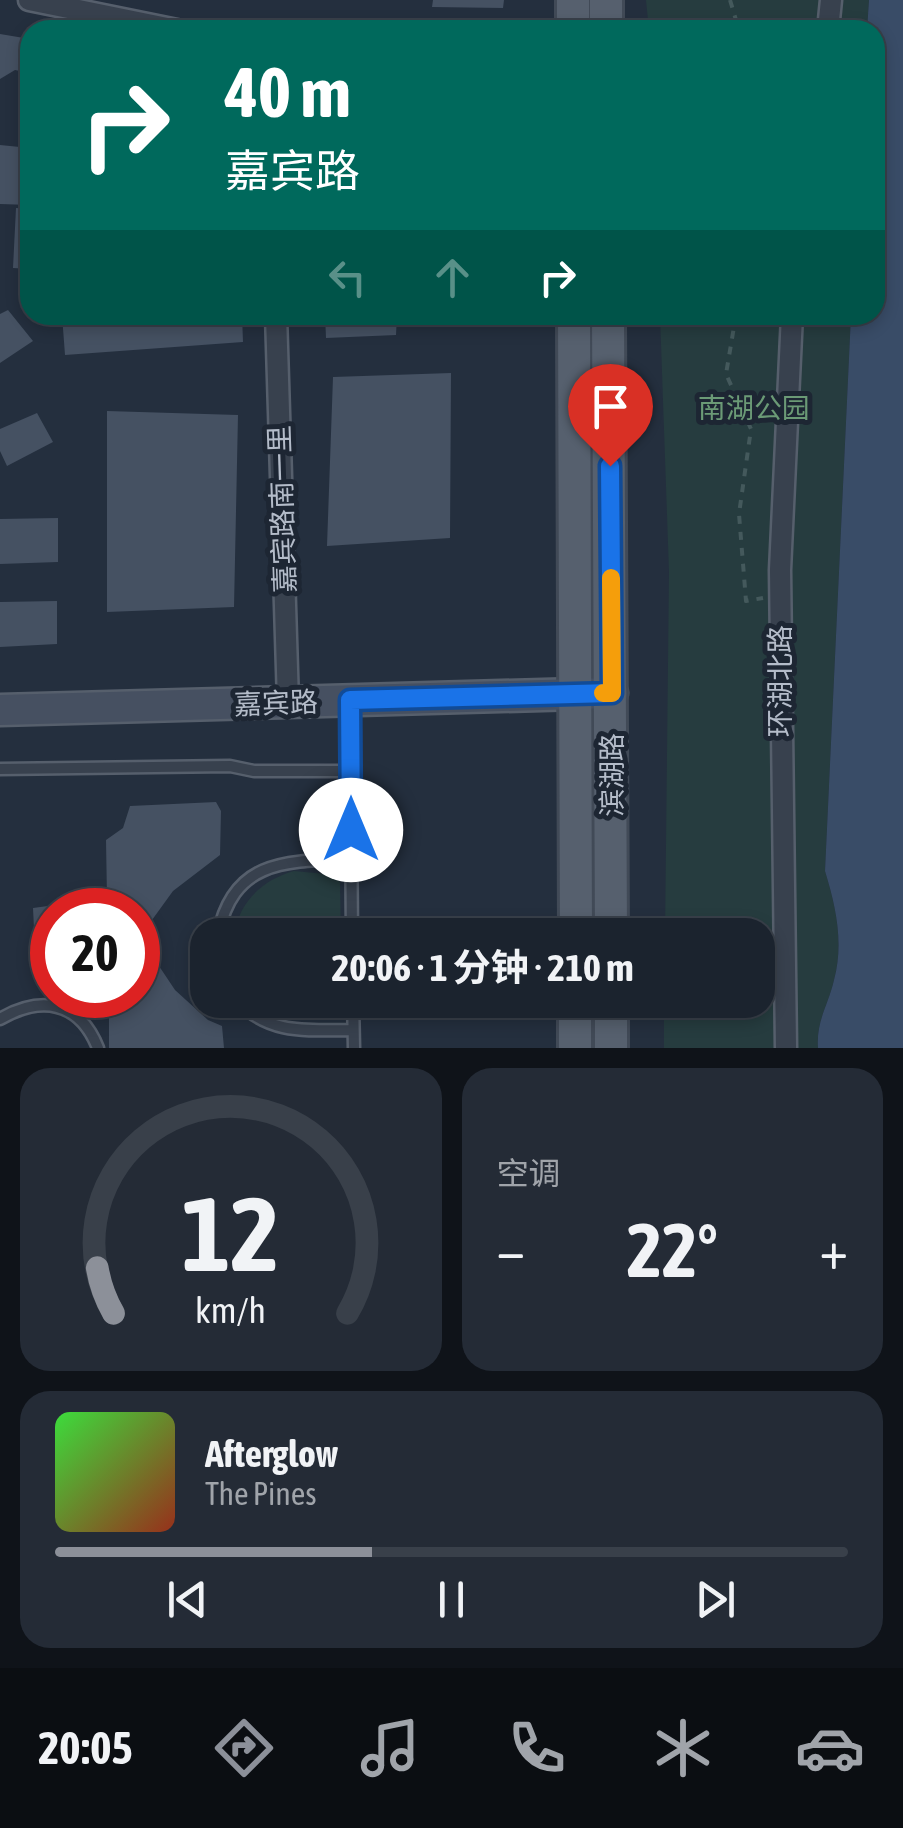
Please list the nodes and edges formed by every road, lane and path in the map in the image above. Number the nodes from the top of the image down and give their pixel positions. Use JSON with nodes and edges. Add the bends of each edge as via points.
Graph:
{"nodes":[{"id":1,"x":29,"y":0,"type":"edge"},
{"id":2,"x":128,"y":20,"type":"edge"},
{"id":3,"x":276,"y":325,"type":"edge"},
{"id":4,"x":574,"y":325,"type":"edge"},
{"id":5,"x":608,"y":325,"type":"edge"},
{"id":6,"x":734,"y":325,"type":"edge"},
{"id":7,"x":792,"y":325,"type":"edge"},
{"id":8,"x":780,"y":595,"type":"junction"},
{"id":9,"x":576,"y":693,"type":"junction"},
{"id":10,"x":612,"y":693,"type":"junction"},
{"id":11,"x":350,"y":700,"type":"junction"},
{"id":12,"x":288,"y":702,"type":"junction"},
{"id":13,"x":0,"y":710,"type":"edge"},
{"id":14,"x":0,"y":769,"type":"edge"},
{"id":15,"x":350,"y":772,"type":"junction"},
{"id":16,"x":351,"y":859,"type":"junction"},
{"id":17,"x":223,"y":918,"type":"edge"},
{"id":18,"x":352,"y":918,"type":"edge"},
{"id":19,"x":576,"y":918,"type":"edge"},
{"id":20,"x":611,"y":918,"type":"edge"},
{"id":21,"x":256,"y":1018,"type":"edge"},
{"id":22,"x":354,"y":1018,"type":"edge"},
{"id":23,"x":575,"y":1018,"type":"edge"},
{"id":24,"x":611,"y":1018,"type":"edge"},
{"id":25,"x":0,"y":1019,"type":"edge"},
{"id":26,"x":354,"y":1030,"type":"junction"},
{"id":27,"x":98,"y":1048,"type":"edge"},
{"id":28,"x":354,"y":1048,"type":"edge"},
{"id":29,"x":575,"y":1048,"type":"edge"},
{"id":30,"x":610,"y":1048,"type":"edge"},
{"id":31,"x":786,"y":1048,"type":"edge"}],
"edges":[{"from":1,"to":2,"type":"street"},
{"from":3,"to":12,"type":"street","name":"嘉宾路南一里"},
{"from":4,"to":9,"type":"main road","name":"滨湖路"},
{"from":5,"to":10,"type":"main road","name":"滨湖路"},
{"from":6,"to":8,"type":"path","via":[[726,374],[751,429],[739,514],[746,602]]},
{"from":7,"to":8,"type":"street","name":"环湖北路"},
{"from":8,"to":31,"type":"street","name":"环湖北路"},
{"from":9,"to":10,"type":"street","name":"嘉宾路"},
{"from":9,"to":11,"type":"street","name":"嘉宾路"},
{"from":9,"to":19,"type":"main road","name":"滨湖路"},
{"from":10,"to":20,"type":"main road","name":"滨湖路"},
{"from":11,"to":12,"type":"street","name":"嘉宾路"},
{"from":11,"to":15,"type":"lane"},
{"from":12,"to":13,"type":"street","name":"嘉宾路"},
{"from":14,"to":15,"type":"lane"},
{"from":15,"to":16,"type":"lane"},
{"from":16,"to":17,"type":"lane","via":[[274,864],[248,877]]},
{"from":16,"to":18,"type":"lane"},
{"from":21,"to":26,"type":"lane","via":[[291,1030]]},
{"from":22,"to":26,"type":"lane"},
{"from":23,"to":29,"type":"main road"},
{"from":24,"to":30,"type":"main road"},
{"from":25,"to":27,"type":"lane","via":[[30,1004],[67,1010]]},
{"from":26,"to":28,"type":"lane"}]}
